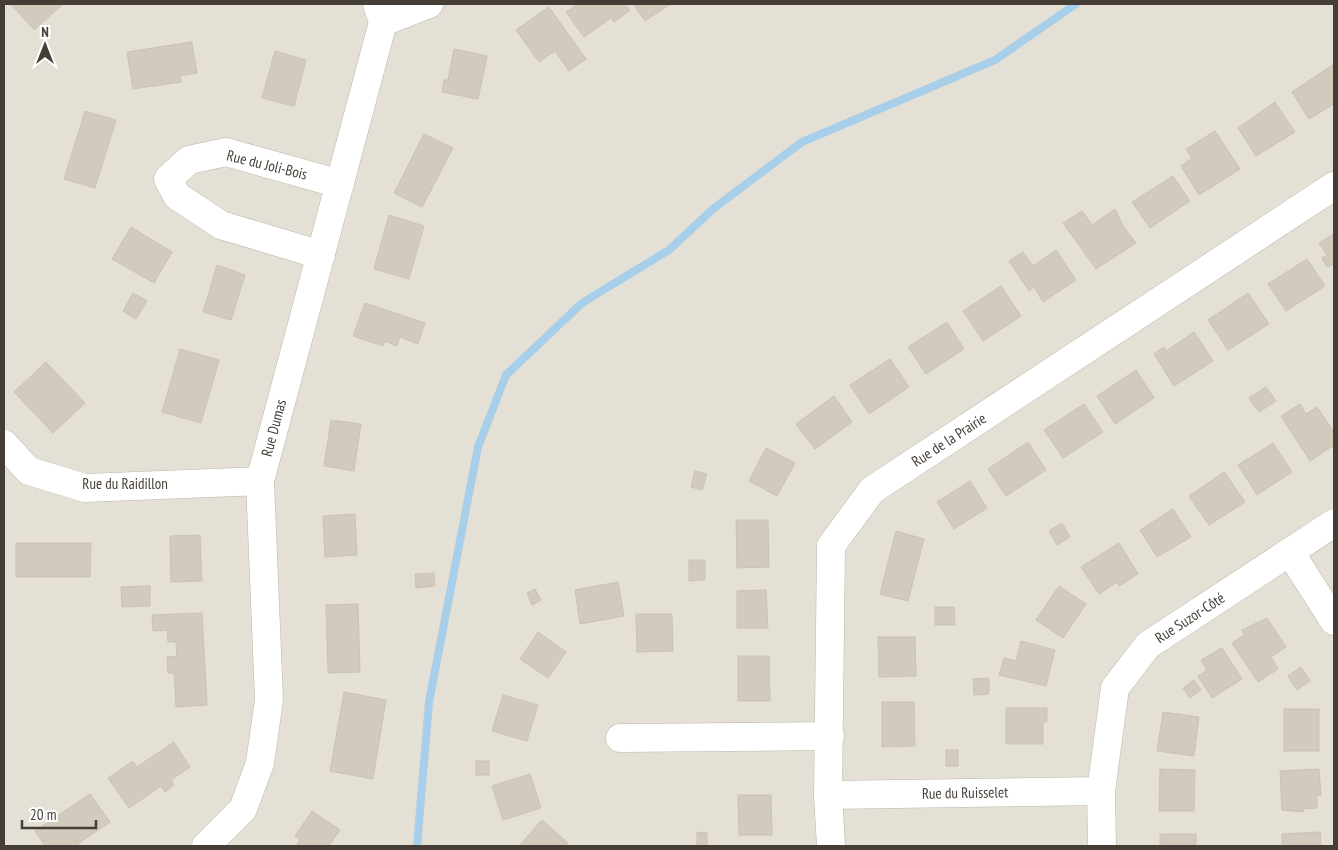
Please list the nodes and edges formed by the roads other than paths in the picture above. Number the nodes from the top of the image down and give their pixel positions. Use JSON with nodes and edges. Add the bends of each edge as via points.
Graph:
{"nodes":[{"id":1,"x":429,"y":4,"type":"edge"},
{"id":2,"x":380,"y":13,"type":"edge"},
{"id":3,"x":340,"y":184,"type":"junction"},
{"id":4,"x":1334,"y":186,"type":"edge"},
{"id":5,"x":321,"y":255,"type":"junction"},
{"id":6,"x":4,"y":444,"type":"edge"},
{"id":7,"x":260,"y":481,"type":"junction"},
{"id":8,"x":1334,"y":523,"type":"edge"},
{"id":9,"x":1290,"y":552,"type":"junction"},
{"id":10,"x":1334,"y":621,"type":"edge"},
{"id":11,"x":830,"y":736,"type":"junction"},
{"id":12,"x":620,"y":738,"type":"dead end"},
{"id":13,"x":1101,"y":791,"type":"junction"},
{"id":14,"x":828,"y":795,"type":"junction"},
{"id":15,"x":206,"y":846,"type":"edge"},
{"id":16,"x":831,"y":846,"type":"edge"},
{"id":17,"x":1102,"y":846,"type":"edge"}],
"edges":[{"from":1,"to":2,"type":"street"},
{"from":2,"to":3,"type":"street","name":"Rue Dumas"},
{"from":3,"to":5,"type":"street","name":"Rue Dumas"},
{"from":3,"to":5,"type":"street","name":"Rue du Joli-Bois","via":[[226,152],[189,160],[168,179],[177,196],[221,224]]},
{"from":4,"to":11,"type":"street","name":"Rue de la Prairie","via":[[872,490],[831,546]]},
{"from":5,"to":7,"type":"street","name":"Rue Dumas"},
{"from":6,"to":7,"type":"street","name":"Rue du Raidillon","via":[[30,471],[85,488]]},
{"from":7,"to":15,"type":"street","name":"Rue Dumas","via":[[269,700],[260,763],[243,809]]},
{"from":8,"to":9,"type":"street","name":"Rue Suzor-Côté"},
{"from":9,"to":10,"type":"street"},
{"from":9,"to":13,"type":"street","name":"Rue Suzor-Côté","via":[[1148,645],[1115,688]]},
{"from":11,"to":12,"type":"street"},
{"from":11,"to":14,"type":"street","name":"Rue de la Prairie"},
{"from":13,"to":14,"type":"street","name":"Rue du Ruisselet"},
{"from":13,"to":17,"type":"street","name":"Rue Suzor-Côté"},
{"from":14,"to":16,"type":"street","name":"Rue de la Prairie"}]}
